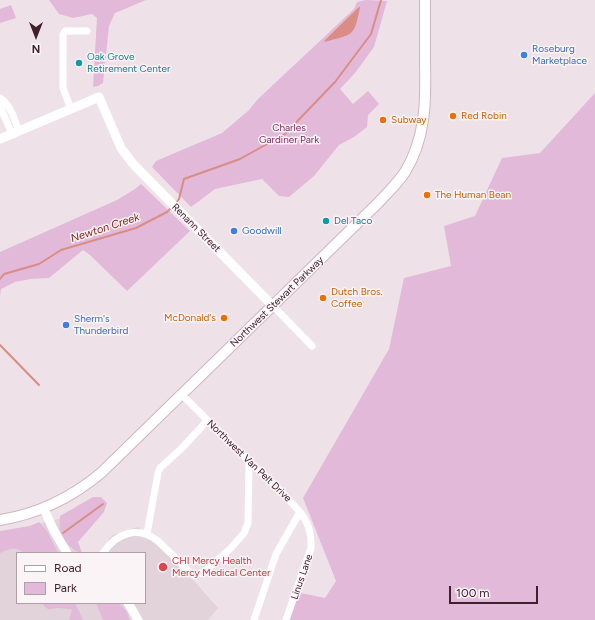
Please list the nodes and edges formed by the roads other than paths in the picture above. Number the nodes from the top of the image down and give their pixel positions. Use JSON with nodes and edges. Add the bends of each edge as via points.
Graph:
{"nodes":[{"id":1,"x":425,"y":0,"type":"edge"},
{"id":2,"x":87,"y":31,"type":"dead end"},
{"id":3,"x":0,"y":98,"type":"edge"},
{"id":4,"x":0,"y":106,"type":"edge"},
{"id":5,"x":71,"y":109,"type":"junction"},
{"id":6,"x":16,"y":133,"type":"junction"},
{"id":7,"x":0,"y":139,"type":"edge"},
{"id":8,"x":273,"y":306,"type":"junction"},
{"id":9,"x":312,"y":346,"type":"dead end"},
{"id":10,"x":182,"y":395,"type":"junction"},
{"id":11,"x":208,"y":420,"type":"junction"},
{"id":12,"x":249,"y":461,"type":"junction"},
{"id":13,"x":44,"y":509,"type":"junction"},
{"id":14,"x":300,"y":512,"type":"junction"},
{"id":15,"x":0,"y":520,"type":"edge"},
{"id":16,"x":147,"y":534,"type":"junction"},
{"id":17,"x":66,"y":552,"type":"edge"},
{"id":18,"x":104,"y":552,"type":"edge"},
{"id":19,"x":129,"y":604,"type":"edge"},
{"id":20,"x":138,"y":620,"type":"edge"},
{"id":21,"x":254,"y":620,"type":"edge"},
{"id":22,"x":286,"y":620,"type":"edge"}],
"edges":[{"from":1,"to":8,"type":"main road","name":"Northwest Stewart Parkway","via":[[424,117],[411,161],[398,182],[379,202]]},
{"from":2,"to":5,"type":"street","via":[[65,31],[63,35],[63,88]]},
{"from":3,"to":6,"type":"street","via":[[9,107]]},
{"from":4,"to":6,"type":"street"},
{"from":5,"to":6,"type":"street"},
{"from":5,"to":8,"type":"street","name":"Renann Street","via":[[99,97],[122,148],[134,165]]},
{"from":6,"to":7,"type":"street"},
{"from":8,"to":9,"type":"street","name":"Renann Street"},
{"from":8,"to":10,"type":"main road","name":"Northwest Stewart Parkway"},
{"from":10,"to":11,"type":"street","name":"Northwest Van Pelt Drive"},
{"from":10,"to":13,"type":"main road","name":"Northwest Stewart Parkway","via":[[101,473],[72,494]]},
{"from":11,"to":12,"type":"street","name":"Northwest Van Pelt Drive"},
{"from":11,"to":16,"type":"street","via":[[160,468]]},
{"from":12,"to":14,"type":"street","name":"Northwest Van Pelt Drive"},
{"from":12,"to":16,"type":"street","via":[[247,528],[231,548],[204,572],[192,574],[158,541]]},
{"from":13,"to":15,"type":"main road","name":"Northwest Stewart Parkway"},
{"from":13,"to":17,"type":"street"},
{"from":14,"to":21,"type":"street","via":[[276,554]]},
{"from":14,"to":22,"type":"street","name":"Linus Lane","via":[[309,526],[311,548]]},
{"from":16,"to":18,"type":"street","via":[[138,532],[118,537]]},
{"from":19,"to":20,"type":"street"}]}
